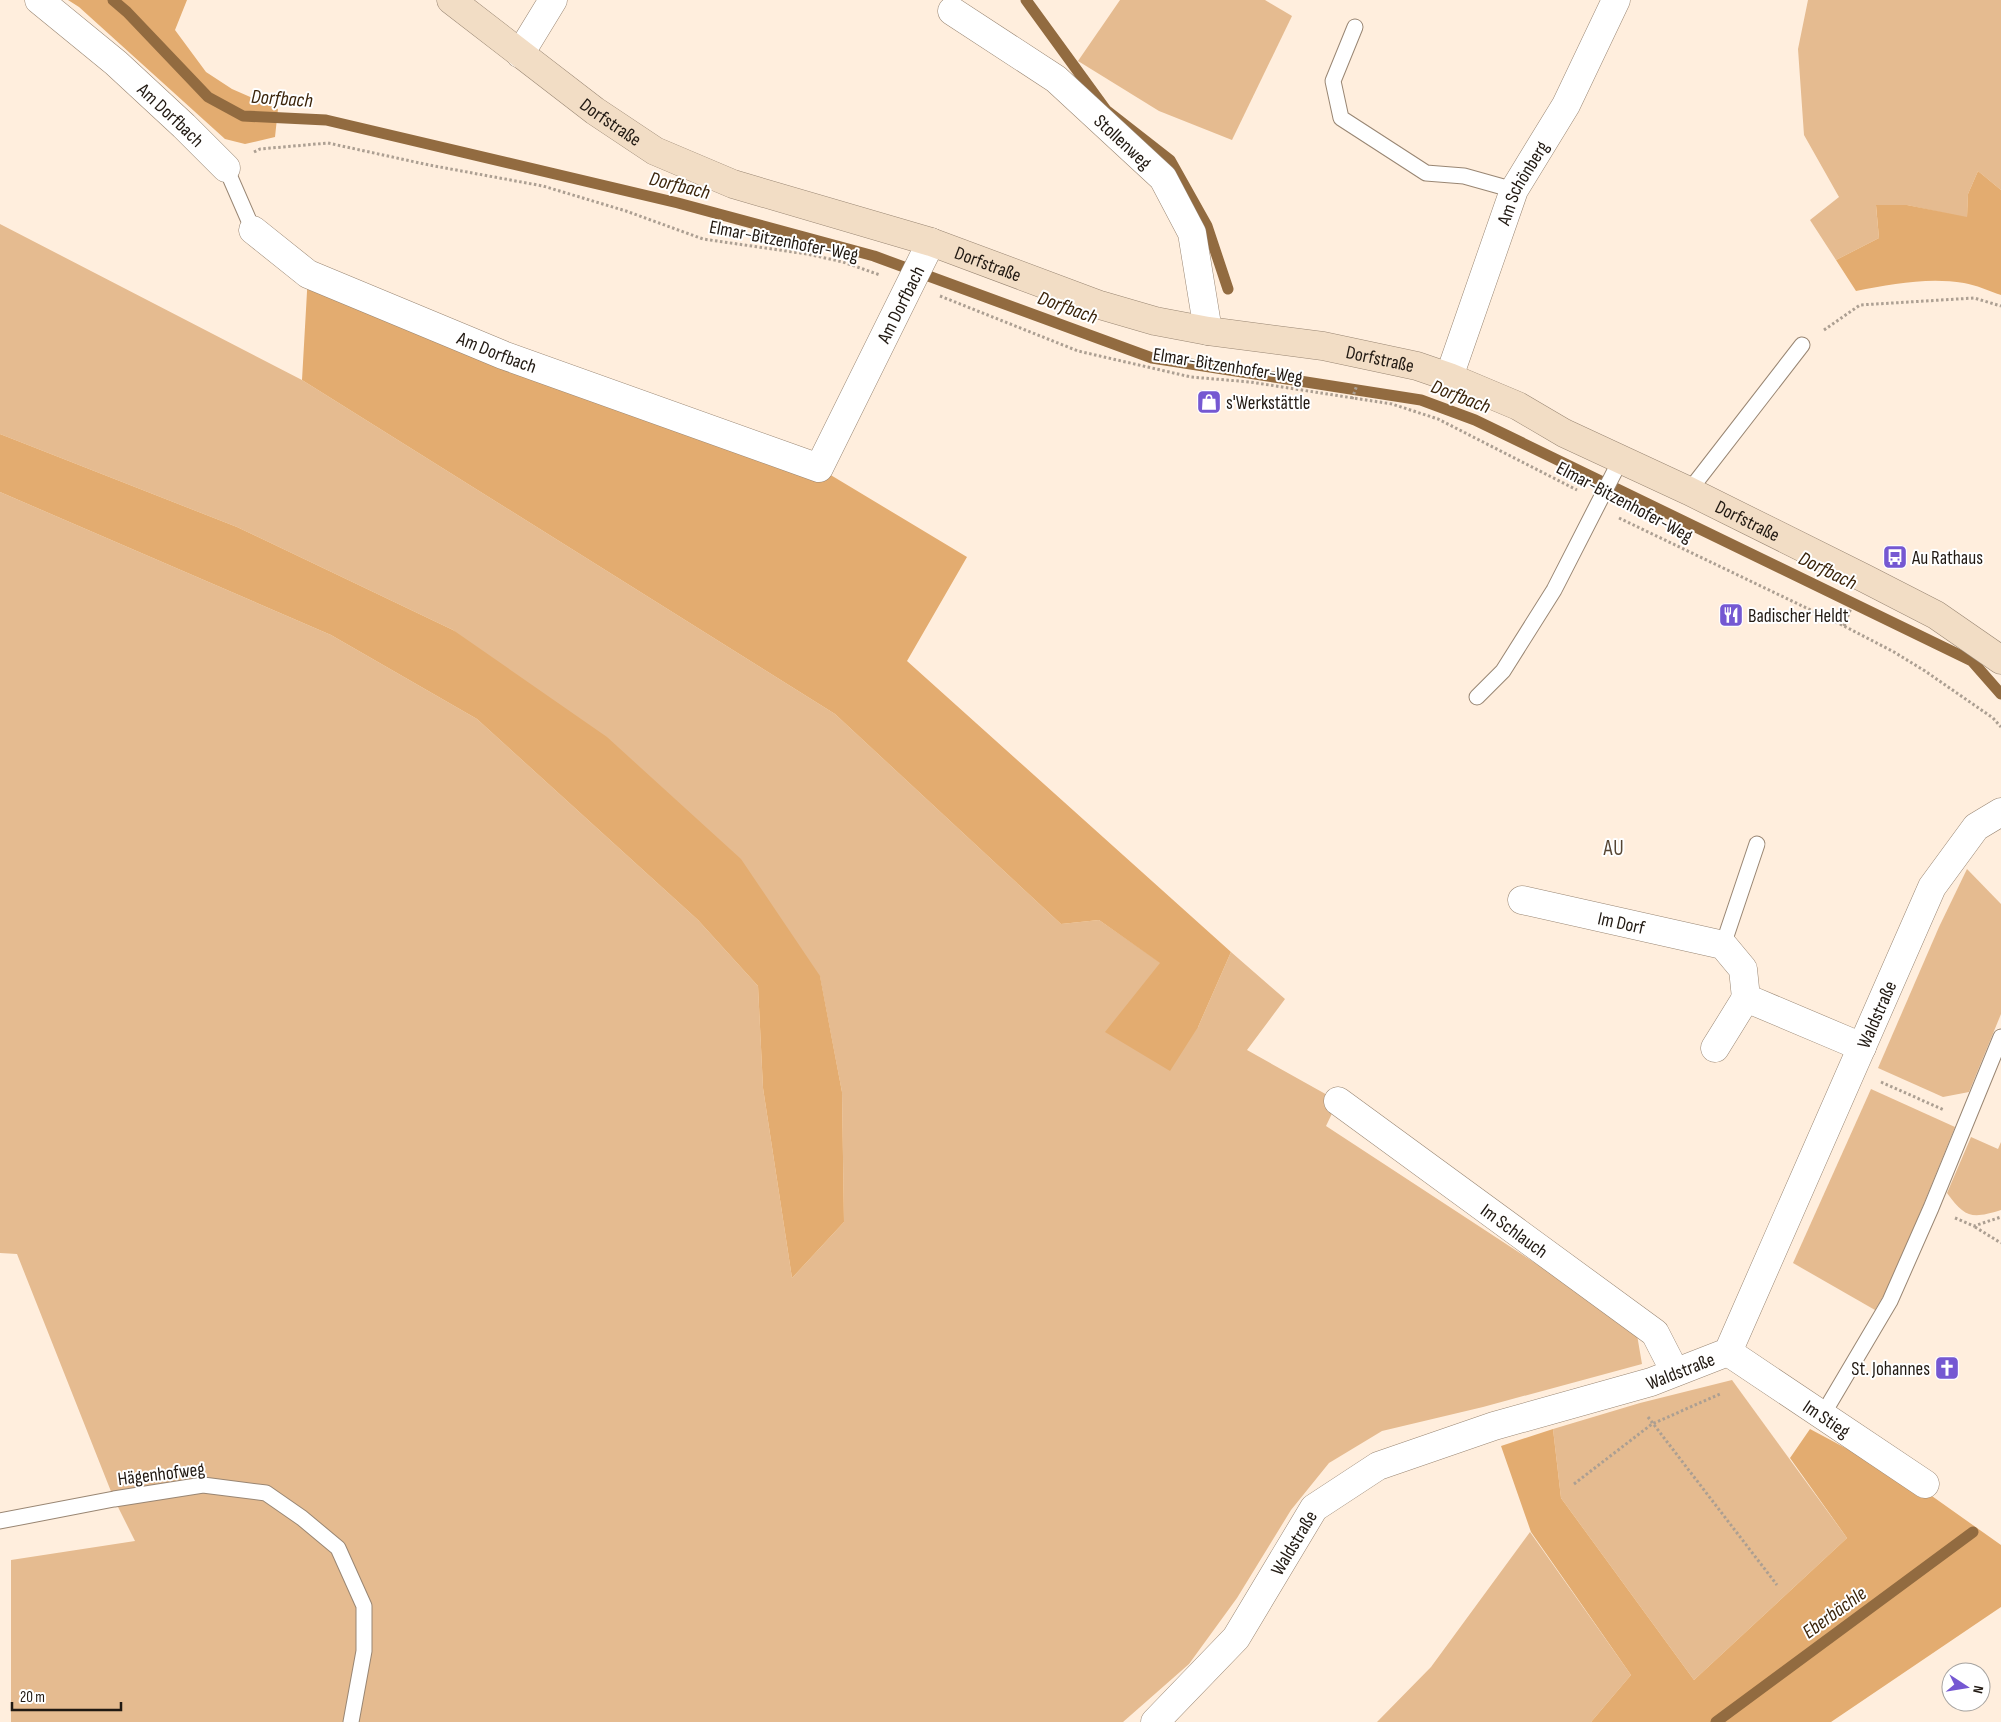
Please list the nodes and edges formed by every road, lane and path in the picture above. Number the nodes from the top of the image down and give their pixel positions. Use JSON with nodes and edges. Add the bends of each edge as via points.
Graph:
{"nodes":[{"id":1,"x":39,"y":0,"type":"edge"},
{"id":2,"x":451,"y":0,"type":"edge"},
{"id":3,"x":552,"y":0,"type":"edge"},
{"id":4,"x":1616,"y":0,"type":"edge"},
{"id":5,"x":952,"y":11,"type":"dead end"},
{"id":6,"x":1355,"y":27,"type":"dead end"},
{"id":7,"x":520,"y":54,"type":"junction"},
{"id":8,"x":226,"y":168,"type":"junction"},
{"id":9,"x":1514,"y":190,"type":"junction"},
{"id":10,"x":253,"y":230,"type":"joint"},
{"id":11,"x":926,"y":250,"type":"junction"},
{"id":12,"x":909,"y":285,"type":"junction"},
{"id":13,"x":2001,"y":306,"type":"edge"},
{"id":14,"x":1208,"y":331,"type":"junction"},
{"id":15,"x":1802,"y":345,"type":"joint"},
{"id":16,"x":1449,"y":377,"type":"junction"},
{"id":17,"x":1617,"y":466,"type":"junction"},
{"id":18,"x":1689,"y":491,"type":"junction"},
{"id":19,"x":1600,"y":499,"type":"junction"},
{"id":20,"x":1847,"y":616,"type":"dead end"},
{"id":21,"x":1844,"y":626,"type":"junction"},
{"id":22,"x":2001,"y":660,"type":"edge"},
{"id":23,"x":1477,"y":697,"type":"dead end"},
{"id":24,"x":2001,"y":727,"type":"edge"},
{"id":25,"x":2001,"y":812,"type":"edge"},
{"id":26,"x":1757,"y":844,"type":"dead end"},
{"id":27,"x":1522,"y":900,"type":"dead end"},
{"id":28,"x":1723,"y":945,"type":"junction"},
{"id":29,"x":1746,"y":998,"type":"junction"},
{"id":30,"x":2001,"y":1037,"type":"edge"},
{"id":31,"x":1715,"y":1048,"type":"dead end"},
{"id":32,"x":1857,"y":1058,"type":"junction"},
{"id":33,"x":1338,"y":1101,"type":"dead end"},
{"id":34,"x":1968,"y":1120,"type":"junction"},
{"id":35,"x":1931,"y":1208,"type":"junction"},
{"id":36,"x":2001,"y":1217,"type":"edge"},
{"id":37,"x":1974,"y":1226,"type":"junction"},
{"id":38,"x":2001,"y":1243,"type":"edge"},
{"id":39,"x":1728,"y":1352,"type":"junction"},
{"id":40,"x":1675,"y":1372,"type":"junction"},
{"id":41,"x":1720,"y":1394,"type":"dead end"},
{"id":42,"x":1644,"y":1410,"type":"dead end"},
{"id":43,"x":1822,"y":1416,"type":"junction"},
{"id":44,"x":1652,"y":1424,"type":"junction"},
{"id":45,"x":1574,"y":1484,"type":"dead end"},
{"id":46,"x":1925,"y":1484,"type":"dead end"},
{"id":47,"x":0,"y":1521,"type":"edge"},
{"id":48,"x":1777,"y":1585,"type":"dead end"},
{"id":49,"x":351,"y":1722,"type":"edge"},
{"id":50,"x":1155,"y":1722,"type":"edge"}],
"edges":[{"from":1,"to":8,"type":"street","name":"Am Dorfbach","via":[[116,63]]},
{"from":2,"to":7,"type":"main road","name":"Dorfstraße"},
{"from":3,"to":7,"type":"street"},
{"from":4,"to":9,"type":"street","name":"Am Schönberg","via":[[1566,105]]},
{"from":5,"to":14,"type":"street","name":"Stollenweg","via":[[1056,79],[1163,178],[1192,233]]},
{"from":6,"to":9,"type":"lane","via":[[1334,81],[1341,118],[1426,173],[1464,176]]},
{"from":7,"to":11,"type":"main road","name":"Dorfstraße","via":[[655,151],[733,184]]},
{"from":8,"to":10,"type":"lane","name":"Am Dorfbach"},
{"from":8,"to":12,"type":"path","name":"Elmar-Bitzenhofer-Weg","via":[[260,149],[328,143],[543,186],[703,239],[843,262]]},
{"from":9,"to":16,"type":"street","name":"Am Schönberg"},
{"from":10,"to":12,"type":"street","name":"Am Dorfbach","via":[[316,278],[503,355],[819,468]]},
{"from":11,"to":12,"type":"street","name":"Am Dorfbach"},
{"from":11,"to":14,"type":"main road","name":"Dorfstraße","via":[[1155,321]]},
{"from":12,"to":19,"type":"path","name":"Elmar-Bitzenhofer-Weg","via":[[1078,351],[1191,377],[1250,382],[1392,404],[1438,418]]},
{"from":13,"to":15,"type":"path","via":[[1974,298],[1860,304]]},
{"from":14,"to":16,"type":"main road","name":"Dorfstraße","via":[[1339,349],[1417,366]]},
{"from":15,"to":18,"type":"lane"},
{"from":16,"to":17,"type":"main road","name":"Dorfstraße","via":[[1518,406]]},
{"from":17,"to":18,"type":"main road","name":"Dorfstraße"},
{"from":17,"to":19,"type":"lane"},
{"from":18,"to":22,"type":"main road","name":"Dorfstraße","via":[[1936,614]]},
{"from":19,"to":21,"type":"path","name":"Elmar-Bitzenhofer-Weg","via":[[1618,517]]},
{"from":19,"to":23,"type":"lane","via":[[1554,590],[1503,671]]},
{"from":20,"to":21,"type":"path"},
{"from":21,"to":24,"type":"path","name":"Elmar-Bitzenhofer-Weg","via":[[1925,671]]},
{"from":25,"to":32,"type":"street","name":"Waldstraße","via":[[1976,827],[1932,887]]},
{"from":26,"to":28,"type":"lane"},
{"from":27,"to":28,"type":"street","name":"Im Dorf"},
{"from":28,"to":29,"type":"street","via":[[1743,969]]},
{"from":29,"to":31,"type":"street"},
{"from":29,"to":32,"type":"street"},
{"from":30,"to":34,"type":"lane"},
{"from":32,"to":34,"type":"path"},
{"from":32,"to":39,"type":"street","name":"Waldstraße"},
{"from":33,"to":40,"type":"street","name":"Im Schlauch","via":[[1655,1333]]},
{"from":34,"to":35,"type":"lane"},
{"from":35,"to":37,"type":"path"},
{"from":35,"to":43,"type":"lane","via":[[1890,1301]]},
{"from":36,"to":37,"type":"path"},
{"from":37,"to":38,"type":"path"},
{"from":39,"to":40,"type":"street","name":"Waldstraße"},
{"from":39,"to":43,"type":"street","name":"Im Stieg"},
{"from":40,"to":50,"type":"street","name":"Waldstraße","via":[[1651,1382],[1494,1426],[1378,1466],[1314,1508],[1236,1638]]},
{"from":41,"to":44,"type":"path"},
{"from":42,"to":44,"type":"path"},
{"from":43,"to":46,"type":"street","name":"Im Stieg"},
{"from":44,"to":45,"type":"path"},
{"from":44,"to":48,"type":"path"},
{"from":47,"to":49,"type":"lane","name":"Hägenhofweg","via":[[203,1485],[266,1493],[338,1548],[364,1606],[364,1651]]}]}
